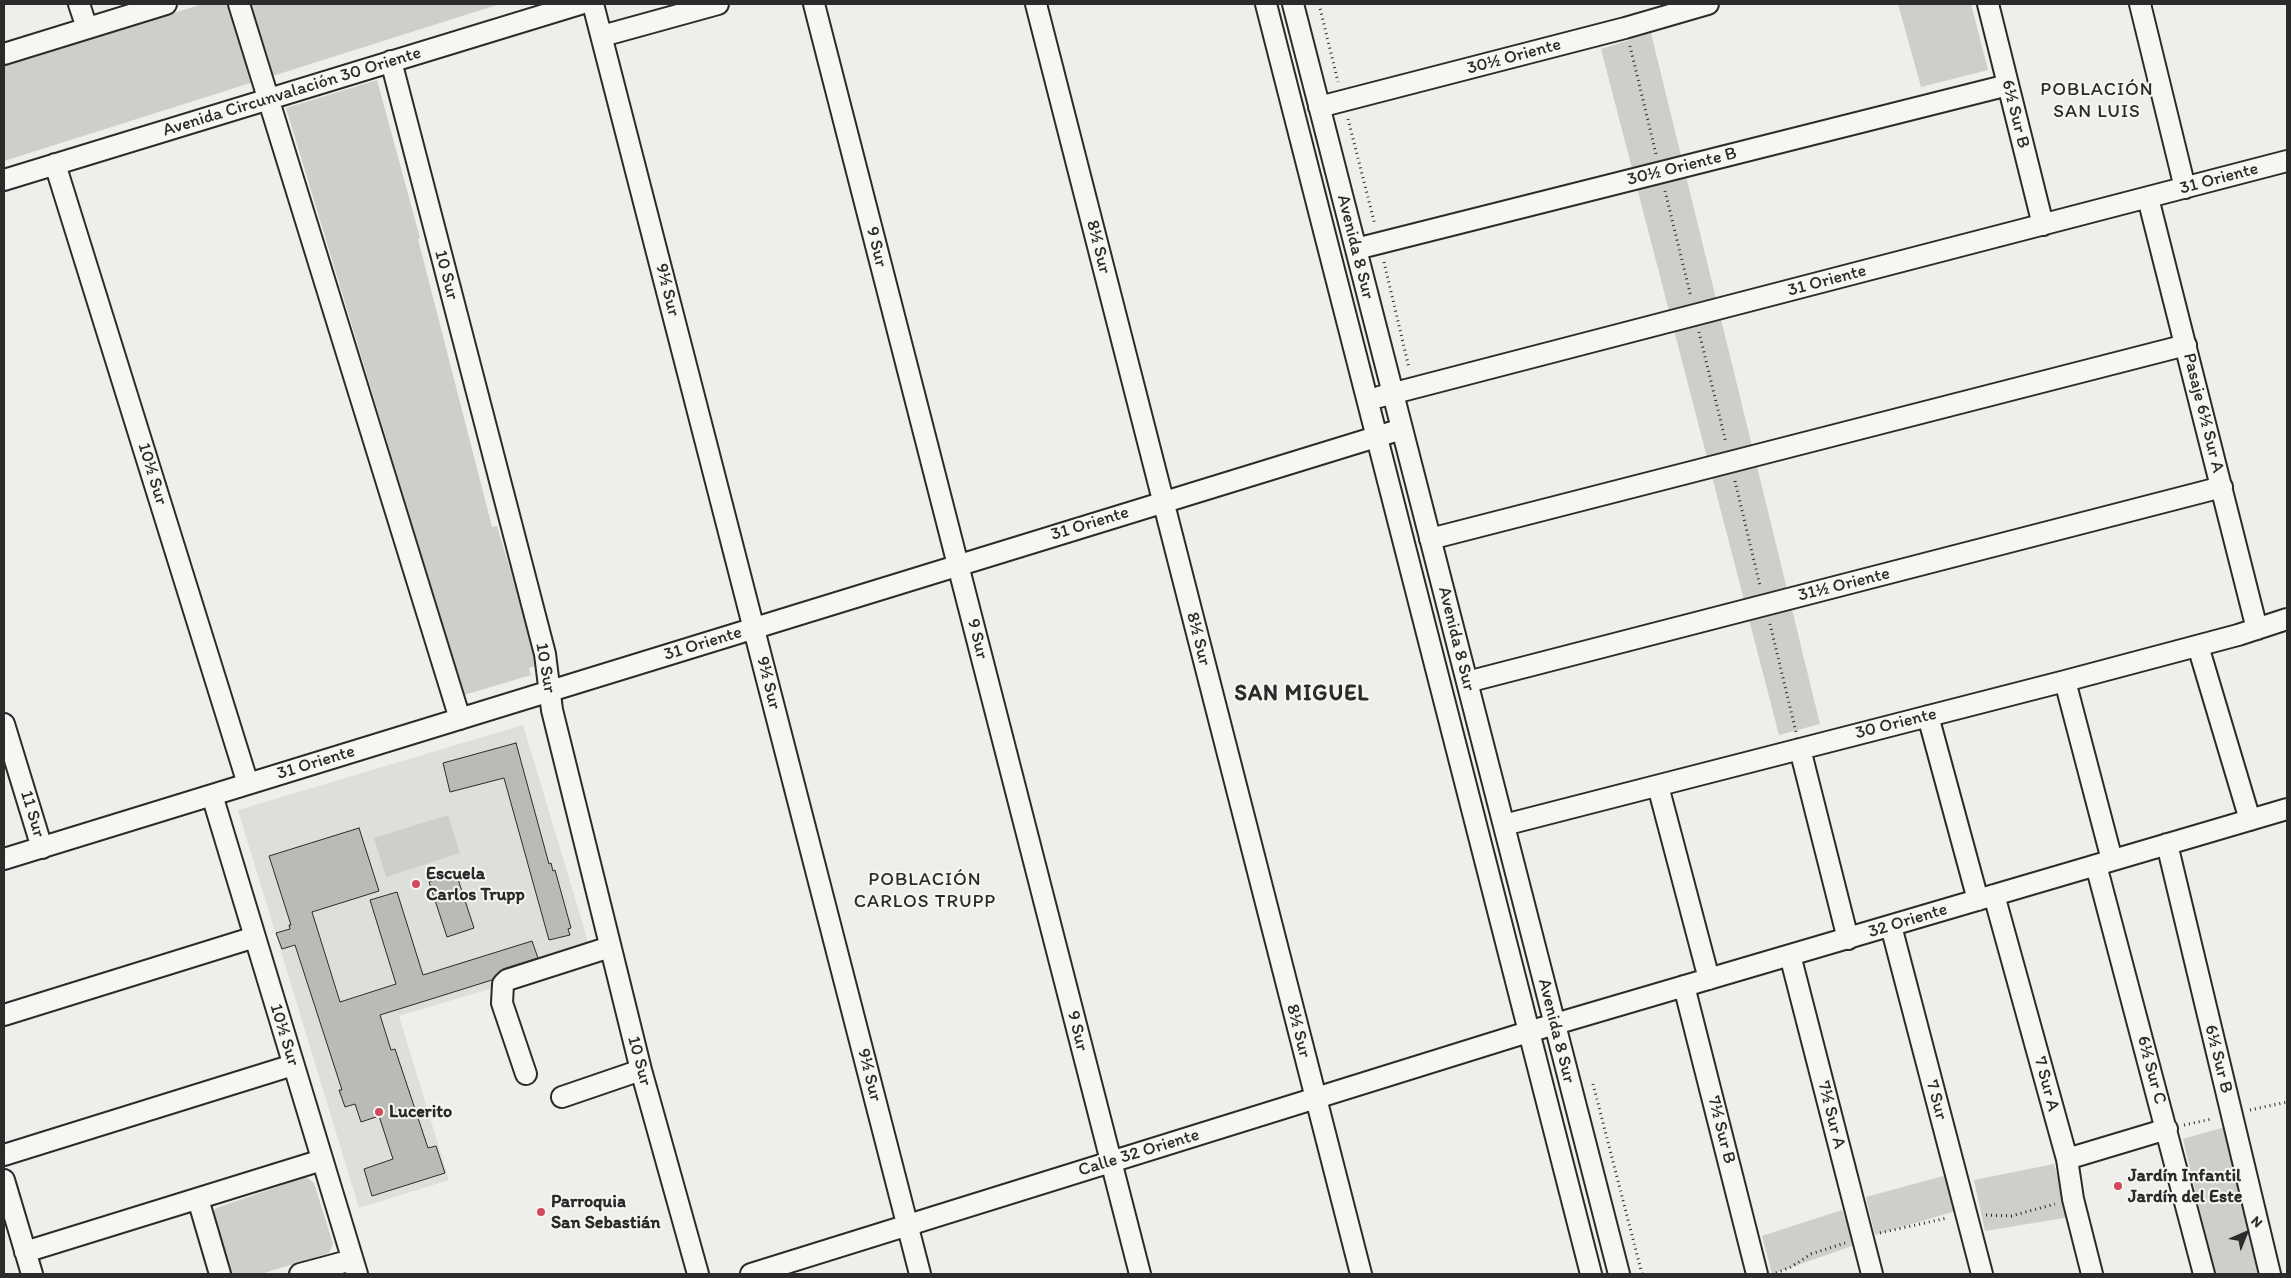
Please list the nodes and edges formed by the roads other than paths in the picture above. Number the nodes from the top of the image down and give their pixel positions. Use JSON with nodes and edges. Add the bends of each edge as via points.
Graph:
{"nodes":[{"id":1,"x":79,"y":4,"type":"edge"},
{"id":2,"x":166,"y":4,"type":"edge"},
{"id":3,"x":239,"y":4,"type":"edge"},
{"id":4,"x":580,"y":4,"type":"edge"},
{"id":5,"x":593,"y":4,"type":"edge"},
{"id":6,"x":718,"y":4,"type":"edge"},
{"id":7,"x":814,"y":4,"type":"edge"},
{"id":8,"x":1036,"y":4,"type":"edge"},
{"id":9,"x":1266,"y":4,"type":"edge"},
{"id":10,"x":1293,"y":4,"type":"edge"},
{"id":11,"x":1708,"y":4,"type":"edge"},
{"id":12,"x":1988,"y":4,"type":"edge"},
{"id":13,"x":2140,"y":4,"type":"edge"},
{"id":14,"x":87,"y":28,"type":"junction"},
{"id":15,"x":602,"y":36,"type":"junction"},
{"id":16,"x":4,"y":54,"type":"edge"},
{"id":17,"x":391,"y":61,"type":"junction"},
{"id":18,"x":2008,"y":85,"type":"junction"},
{"id":19,"x":268,"y":99,"type":"junction"},
{"id":20,"x":1319,"y":107,"type":"junction"},
{"id":21,"x":2287,"y":162,"type":"edge"},
{"id":22,"x":55,"y":164,"type":"junction"},
{"id":23,"x":4,"y":180,"type":"edge"},
{"id":24,"x":2185,"y":188,"type":"junction"},
{"id":25,"x":2148,"y":198,"type":"junction"},
{"id":26,"x":2042,"y":225,"type":"junction"},
{"id":27,"x":1356,"y":249,"type":"junction"},
{"id":28,"x":2186,"y":345,"type":"junction"},
{"id":29,"x":1393,"y":394,"type":"junction"},
{"id":30,"x":1368,"y":400,"type":"junction"},
{"id":31,"x":1402,"y":429,"type":"junction"},
{"id":32,"x":1377,"y":436,"type":"junction"},
{"id":33,"x":2222,"y":488,"type":"junction"},
{"id":34,"x":1163,"y":502,"type":"junction"},
{"id":35,"x":1430,"y":539,"type":"junction"},
{"id":36,"x":958,"y":565,"type":"junction"},
{"id":37,"x":2287,"y":619,"type":"edge"},
{"id":38,"x":754,"y":628,"type":"junction"},
{"id":39,"x":2257,"y":629,"type":"junction"},
{"id":40,"x":2198,"y":646,"type":"junction"},
{"id":41,"x":2065,"y":681,"type":"junction"},
{"id":42,"x":1467,"y":682,"type":"junction"},
{"id":43,"x":549,"y":691,"type":"junction"},
{"id":44,"x":1928,"y":716,"type":"junction"},
{"id":45,"x":460,"y":719,"type":"junction"},
{"id":46,"x":4,"y":724,"type":"edge"},
{"id":47,"x":1800,"y":749,"type":"junction"},
{"id":48,"x":248,"y":784,"type":"junction"},
{"id":49,"x":1658,"y":786,"type":"junction"},
{"id":50,"x":212,"y":795,"type":"junction"},
{"id":51,"x":2286,"y":815,"type":"edge"},
{"id":52,"x":2250,"y":820,"type":"junction"},
{"id":53,"x":1504,"y":826,"type":"junction"},
{"id":54,"x":2166,"y":844,"type":"junction"},
{"id":55,"x":42,"y":848,"type":"junction"},
{"id":56,"x":4,"y":859,"type":"edge"},
{"id":57,"x":2104,"y":862,"type":"junction"},
{"id":58,"x":1986,"y":898,"type":"junction"},
{"id":59,"x":1891,"y":926,"type":"junction"},
{"id":60,"x":255,"y":937,"type":"junction"},
{"id":61,"x":1848,"y":939,"type":"junction"},
{"id":62,"x":610,"y":947,"type":"junction"},
{"id":63,"x":1790,"y":955,"type":"junction"},
{"id":64,"x":1709,"y":979,"type":"junction"},
{"id":65,"x":1684,"y":986,"type":"junction"},
{"id":66,"x":4,"y":1015,"type":"edge"},
{"id":67,"x":1555,"y":1025,"type":"junction"},
{"id":68,"x":1528,"y":1032,"type":"junction"},
{"id":69,"x":293,"y":1065,"type":"junction"},
{"id":70,"x":641,"y":1070,"type":"junction"},
{"id":71,"x":526,"y":1074,"type":"dead end"},
{"id":72,"x":562,"y":1096,"type":"dead end"},
{"id":73,"x":1316,"y":1098,"type":"junction"},
{"id":74,"x":2167,"y":1129,"type":"junction"},
{"id":75,"x":4,"y":1155,"type":"edge"},
{"id":76,"x":2067,"y":1159,"type":"junction"},
{"id":77,"x":322,"y":1160,"type":"junction"},
{"id":78,"x":1111,"y":1162,"type":"junction"},
{"id":79,"x":4,"y":1180,"type":"edge"},
{"id":80,"x":198,"y":1198,"type":"junction"},
{"id":81,"x":908,"y":1225,"type":"junction"},
{"id":82,"x":25,"y":1252,"type":"junction"},
{"id":83,"x":354,"y":1267,"type":"edge"},
{"id":84,"x":32,"y":1274,"type":"edge"},
{"id":85,"x":220,"y":1274,"type":"edge"},
{"id":86,"x":300,"y":1274,"type":"edge"},
{"id":87,"x":698,"y":1274,"type":"edge"},
{"id":88,"x":751,"y":1274,"type":"edge"},
{"id":89,"x":920,"y":1274,"type":"edge"},
{"id":90,"x":1140,"y":1274,"type":"edge"},
{"id":91,"x":1361,"y":1274,"type":"edge"},
{"id":92,"x":1591,"y":1274,"type":"edge"},
{"id":93,"x":1619,"y":1274,"type":"edge"},
{"id":94,"x":1765,"y":1274,"type":"edge"},
{"id":95,"x":1872,"y":1274,"type":"edge"},
{"id":96,"x":1982,"y":1274,"type":"edge"},
{"id":97,"x":2092,"y":1274,"type":"edge"},
{"id":98,"x":2204,"y":1274,"type":"edge"},
{"id":99,"x":2270,"y":1274,"type":"edge"}],
"edges":[{"from":1,"to":14,"type":"street"},
{"from":2,"to":14,"type":"street"},
{"from":3,"to":19,"type":"street"},
{"from":4,"to":17,"type":"street","name":"Avenida Circunvalación 30 Oriente"},
{"from":5,"to":15,"type":"street","name":"9½ Sur"},
{"from":6,"to":15,"type":"street"},
{"from":7,"to":36,"type":"street","name":"9 Sur"},
{"from":8,"to":34,"type":"street","name":"8½ Sur"},
{"from":9,"to":30,"type":"street","name":"Avenida 8 Sur"},
{"from":10,"to":20,"type":"street","name":"Avenida 8 Sur"},
{"from":11,"to":20,"type":"street","name":"30½ Oriente"},
{"from":12,"to":18,"type":"street","name":"6½ Sur B"},
{"from":13,"to":24,"type":"street"},
{"from":14,"to":16,"type":"street"},
{"from":15,"to":38,"type":"street","name":"9½ Sur"},
{"from":17,"to":19,"type":"street","name":"Avenida Circunvalación 30 Oriente"},
{"from":17,"to":43,"type":"street","name":"10 Sur","via":[[545,654]]},
{"from":18,"to":26,"type":"street","name":"6½ Sur B"},
{"from":18,"to":27,"type":"street","name":"30½ Oriente B"},
{"from":19,"to":22,"type":"street","name":"Avenida Circunvalación 30 Oriente"},
{"from":19,"to":45,"type":"street"},
{"from":20,"to":27,"type":"street","name":"Avenida 8 Sur"},
{"from":21,"to":24,"type":"street","name":"31 Oriente"},
{"from":22,"to":23,"type":"street","name":"Avenida Circunvalación 30 Oriente"},
{"from":22,"to":48,"type":"street","name":"10½ Sur"},
{"from":24,"to":25,"type":"street","name":"31 Oriente"},
{"from":25,"to":26,"type":"street","name":"31 Oriente"},
{"from":25,"to":28,"type":"street","name":"Pasaje 6½ Sur A"},
{"from":26,"to":29,"type":"street","name":"31 Oriente"},
{"from":27,"to":29,"type":"street","name":"Avenida 8 Sur"},
{"from":28,"to":33,"type":"street","name":"Pasaje 6½ Sur A"},
{"from":28,"to":35,"type":"street"},
{"from":29,"to":30,"type":"street","name":"31 Oriente"},
{"from":29,"to":31,"type":"street","name":"Avenida 8 Sur"},
{"from":30,"to":32,"type":"street","name":"Avenida 8 Sur"},
{"from":31,"to":32,"type":"street","name":"31 Oriente"},
{"from":31,"to":35,"type":"street","name":"Avenida 8 Sur"},
{"from":32,"to":34,"type":"street","name":"31 Oriente"},
{"from":32,"to":68,"type":"street","name":"Avenida 8 Sur"},
{"from":33,"to":39,"type":"street","name":"Pasaje 6½ Sur A"},
{"from":33,"to":42,"type":"street","name":"31½ Oriente"},
{"from":34,"to":36,"type":"street","name":"31 Oriente"},
{"from":34,"to":73,"type":"street","name":"8½ Sur"},
{"from":35,"to":42,"type":"street","name":"Avenida 8 Sur"},
{"from":36,"to":38,"type":"street","name":"31 Oriente"},
{"from":36,"to":78,"type":"street","name":"9 Sur"},
{"from":37,"to":39,"type":"street","name":"30 Oriente"},
{"from":38,"to":43,"type":"street","name":"31 Oriente"},
{"from":38,"to":81,"type":"street","name":"9½ Sur"},
{"from":39,"to":40,"type":"street","name":"30 Oriente"},
{"from":40,"to":41,"type":"street","name":"30 Oriente"},
{"from":40,"to":52,"type":"street"},
{"from":41,"to":44,"type":"street","name":"30 Oriente"},
{"from":41,"to":57,"type":"street","name":"6½ Sur C"},
{"from":42,"to":53,"type":"street","name":"Avenida 8 Sur"},
{"from":43,"to":45,"type":"street","name":"31 Oriente"},
{"from":43,"to":62,"type":"street","name":"10 Sur"},
{"from":44,"to":47,"type":"street","name":"30 Oriente"},
{"from":44,"to":58,"type":"street","name":"7 Sur A"},
{"from":45,"to":48,"type":"street","name":"31 Oriente"},
{"from":46,"to":55,"type":"street","name":"11 Sur"},
{"from":47,"to":49,"type":"street","name":"30 Oriente"},
{"from":47,"to":61,"type":"street"},
{"from":48,"to":50,"type":"street","name":"31 Oriente"},
{"from":49,"to":53,"type":"street","name":"30 Oriente"},
{"from":49,"to":64,"type":"street"},
{"from":50,"to":55,"type":"street","name":"31 Oriente"},
{"from":50,"to":60,"type":"street","name":"10½ Sur"},
{"from":51,"to":52,"type":"street","name":"32 Oriente"},
{"from":52,"to":54,"type":"street","name":"32 Oriente"},
{"from":53,"to":67,"type":"street","name":"Avenida 8 Sur"},
{"from":54,"to":57,"type":"street","name":"32 Oriente"},
{"from":54,"to":99,"type":"street","name":"6½ Sur B"},
{"from":55,"to":56,"type":"street","name":"31 Oriente"},
{"from":57,"to":58,"type":"street","name":"32 Oriente"},
{"from":57,"to":74,"type":"street","name":"6½ Sur C"},
{"from":58,"to":59,"type":"street","name":"32 Oriente"},
{"from":58,"to":76,"type":"street","name":"7 Sur A"},
{"from":59,"to":61,"type":"street","name":"32 Oriente"},
{"from":59,"to":96,"type":"street","name":"7 Sur"},
{"from":60,"to":66,"type":"street"},
{"from":60,"to":69,"type":"street","name":"10½ Sur"},
{"from":61,"to":63,"type":"street","name":"32 Oriente"},
{"from":62,"to":70,"type":"street","name":"10 Sur"},
{"from":62,"to":71,"type":"street","via":[[503,984],[502,1002]]},
{"from":63,"to":64,"type":"street","name":"32 Oriente"},
{"from":63,"to":95,"type":"street","name":"7½ Sur A"},
{"from":64,"to":65,"type":"street","name":"32 Oriente"},
{"from":65,"to":67,"type":"street","name":"32 Oriente"},
{"from":65,"to":94,"type":"street","name":"7½ Sur B"},
{"from":67,"to":68,"type":"street","name":"32 Oriente"},
{"from":67,"to":93,"type":"street","name":"Avenida 8 Sur"},
{"from":68,"to":73,"type":"street","name":"Calle 32 Oriente"},
{"from":68,"to":92,"type":"street","name":"Avenida 8 Sur"},
{"from":69,"to":75,"type":"street"},
{"from":69,"to":77,"type":"street","name":"10½ Sur"},
{"from":70,"to":72,"type":"street"},
{"from":70,"to":87,"type":"street","name":"10 Sur"},
{"from":73,"to":78,"type":"street","name":"Calle 32 Oriente"},
{"from":73,"to":91,"type":"street","name":"8½ Sur"},
{"from":74,"to":76,"type":"street"},
{"from":74,"to":98,"type":"street","name":"6½ Sur C"},
{"from":76,"to":97,"type":"street","name":"7 Sur A","via":[[2072,1199]]},
{"from":77,"to":80,"type":"street"},
{"from":77,"to":83,"type":"street","name":"10½ Sur"},
{"from":78,"to":81,"type":"street","name":"Calle 32 Oriente"},
{"from":78,"to":90,"type":"street","name":"9 Sur"},
{"from":79,"to":82,"type":"street"},
{"from":80,"to":82,"type":"street"},
{"from":80,"to":85,"type":"street"},
{"from":81,"to":88,"type":"street","name":"Calle 32 Oriente"},
{"from":81,"to":89,"type":"street","name":"9½ Sur"},
{"from":82,"to":84,"type":"street"},
{"from":83,"to":86,"type":"street"}]}
